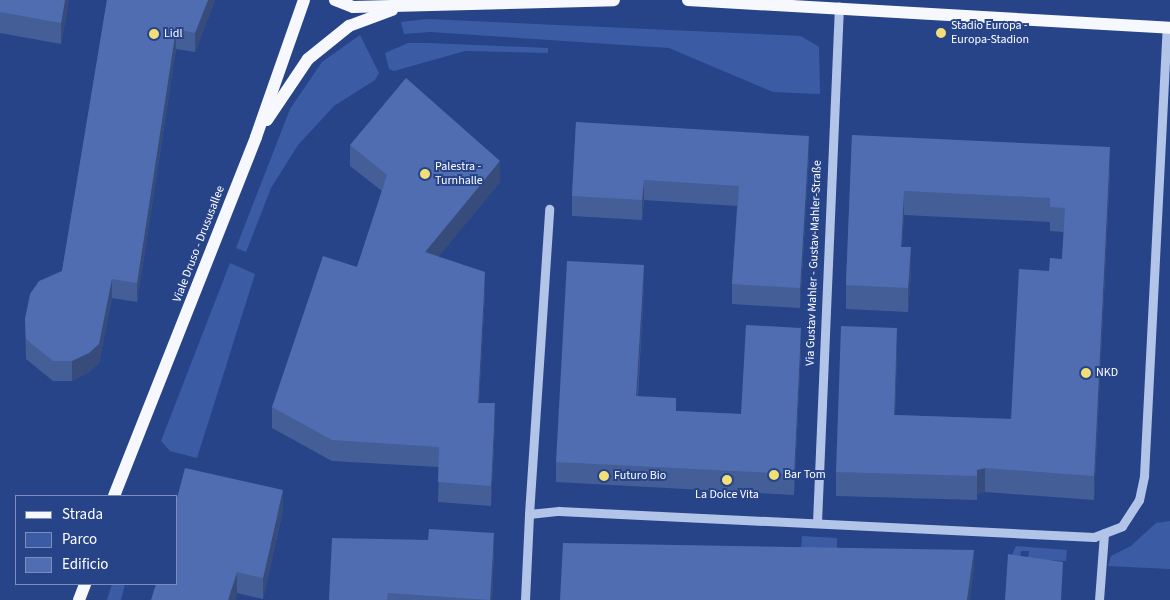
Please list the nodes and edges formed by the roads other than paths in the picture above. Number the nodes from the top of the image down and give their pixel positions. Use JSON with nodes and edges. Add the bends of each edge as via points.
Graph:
{"nodes":[{"id":1,"x":304,"y":0,"type":"edge"},
{"id":2,"x":335,"y":0,"type":"edge"},
{"id":3,"x":522,"y":0,"type":"edge"},
{"id":4,"x":614,"y":0,"type":"edge"},
{"id":5,"x":688,"y":0,"type":"edge"},
{"id":6,"x":431,"y":2,"type":"junction"},
{"id":7,"x":548,"y":2,"type":"junction"},
{"id":8,"x":839,"y":6,"type":"junction"},
{"id":9,"x":1169,"y":28,"type":"edge"},
{"id":10,"x":256,"y":137,"type":"junction"},
{"id":11,"x":549,"y":209,"type":"dead end"},
{"id":12,"x":114,"y":495,"type":"edge"},
{"id":13,"x":529,"y":514,"type":"junction"},
{"id":14,"x":817,"y":522,"type":"junction"},
{"id":15,"x":1104,"y":533,"type":"junction"},
{"id":16,"x":85,"y":585,"type":"edge"},
{"id":17,"x":79,"y":600,"type":"edge"},
{"id":18,"x":525,"y":600,"type":"edge"},
{"id":19,"x":1099,"y":600,"type":"edge"}],
"edges":[{"from":1,"to":10,"type":"main road","name":"Viale Druso - Drususallee"},
{"from":2,"to":6,"type":"main road","via":[[352,7]]},
{"from":3,"to":7,"type":"main road"},
{"from":4,"to":7,"type":"main road"},
{"from":5,"to":8,"type":"main road"},
{"from":6,"to":7,"type":"main road"},
{"from":6,"to":10,"type":"main road","via":[[382,12],[349,26],[308,58]]},
{"from":8,"to":9,"type":"main road","via":[[877,12]]},
{"from":8,"to":14,"type":"street","name":"Via Gustav Mahler - Gustav-Mahler-Straße"},
{"from":9,"to":15,"type":"street","via":[[1144,476],[1139,500],[1122,526]]},
{"from":10,"to":12,"type":"main road","name":"Viale Druso - Drususallee"},
{"from":11,"to":13,"type":"street"},
{"from":13,"to":14,"type":"street","via":[[560,511]]},
{"from":13,"to":18,"type":"street"},
{"from":14,"to":15,"type":"street","via":[[1094,537]]},
{"from":15,"to":19,"type":"street"},
{"from":16,"to":17,"type":"main road"}]}
